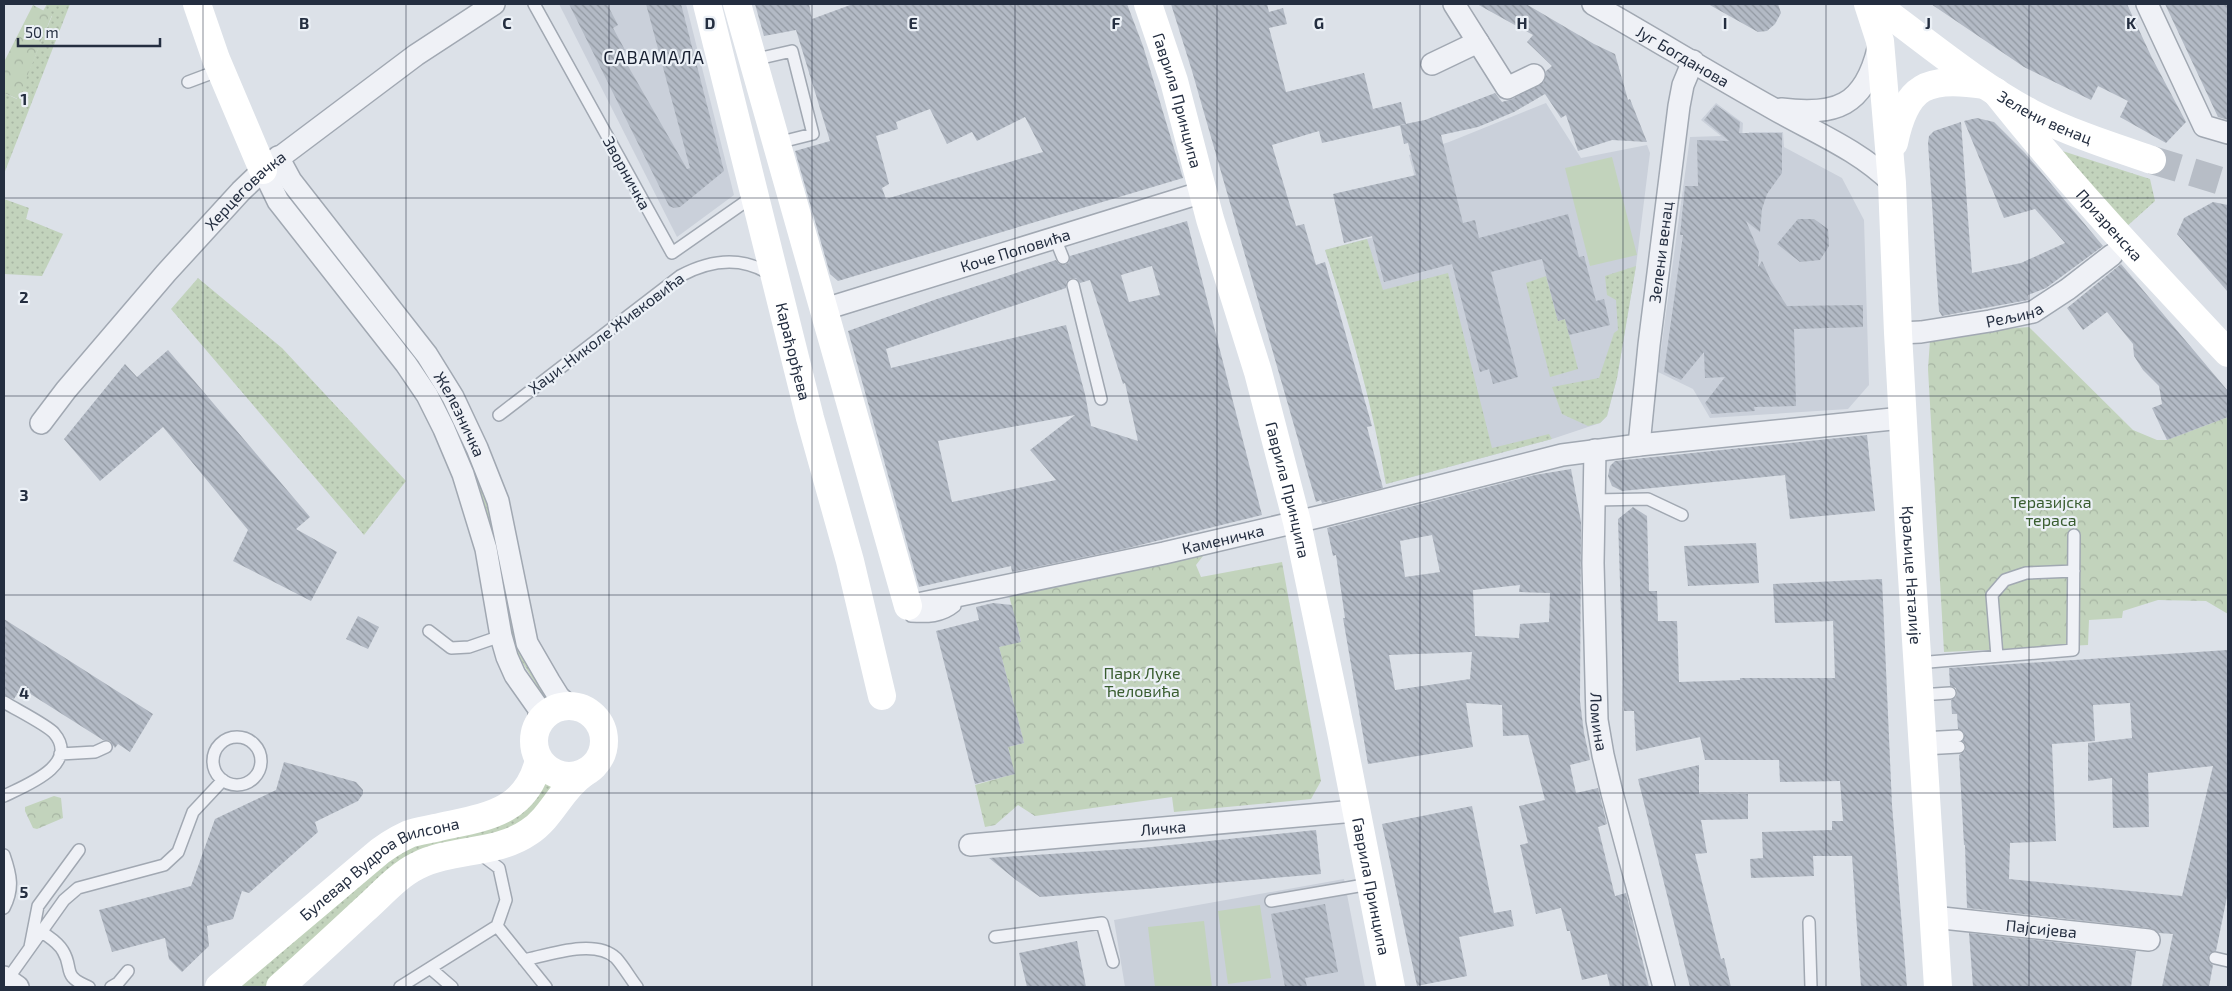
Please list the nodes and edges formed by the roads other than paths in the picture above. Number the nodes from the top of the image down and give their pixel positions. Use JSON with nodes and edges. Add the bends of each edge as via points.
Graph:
{"nodes":[{"id":1,"x":197,"y":4,"type":"edge"},
{"id":2,"x":534,"y":4,"type":"edge"},
{"id":3,"x":707,"y":4,"type":"edge"},
{"id":4,"x":737,"y":4,"type":"edge"},
{"id":5,"x":1148,"y":4,"type":"edge"},
{"id":6,"x":1454,"y":4,"type":"edge"},
{"id":7,"x":1593,"y":4,"type":"edge"},
{"id":8,"x":1868,"y":4,"type":"edge"},
{"id":9,"x":1875,"y":4,"type":"edge"},
{"id":10,"x":2147,"y":4,"type":"edge"},
{"id":11,"x":486,"y":5,"type":"edge"},
{"id":12,"x":1880,"y":41,"type":"junction"},
{"id":13,"x":1478,"y":42,"type":"junction"},
{"id":14,"x":753,"y":60,"type":"junction"},
{"id":15,"x":1693,"y":61,"type":"junction"},
{"id":16,"x":1432,"y":64,"type":"dead end"},
{"id":17,"x":220,"y":70,"type":"junction"},
{"id":18,"x":1534,"y":75,"type":"dead end"},
{"id":19,"x":188,"y":82,"type":"dead end"},
{"id":20,"x":1991,"y":88,"type":"junction"},
{"id":21,"x":1773,"y":108,"type":"junction"},
{"id":22,"x":2228,"y":133,"type":"edge"},
{"id":23,"x":777,"y":143,"type":"junction"},
{"id":24,"x":2152,"y":160,"type":"tunnel mouth"},
{"id":25,"x":271,"y":163,"type":"junction"},
{"id":26,"x":1891,"y":172,"type":"junction"},
{"id":27,"x":1204,"y":192,"type":"junction"},
{"id":28,"x":755,"y":195,"type":"junction"},
{"id":29,"x":1055,"y":238,"type":"junction"},
{"id":30,"x":2117,"y":251,"type":"junction"},
{"id":31,"x":1063,"y":258,"type":"dead end"},
{"id":32,"x":775,"y":277,"type":"junction"},
{"id":33,"x":1073,"y":285,"type":"dead end"},
{"id":34,"x":825,"y":308,"type":"junction"},
{"id":35,"x":1898,"y":334,"type":"junction"},
{"id":36,"x":2228,"y":353,"type":"edge"},
{"id":37,"x":1101,"y":399,"type":"dead end"},
{"id":38,"x":498,"y":415,"type":"dead end"},
{"id":39,"x":1902,"y":418,"type":"junction"},
{"id":40,"x":41,"y":423,"type":"dead end"},
{"id":41,"x":1639,"y":445,"type":"junction"},
{"id":42,"x":1595,"y":450,"type":"junction"},
{"id":43,"x":1594,"y":500,"type":"junction"},
{"id":44,"x":1682,"y":515,"type":"dead end"},
{"id":45,"x":1297,"y":522,"type":"junction"},
{"id":46,"x":2074,"y":535,"type":"dead end"},
{"id":47,"x":2074,"y":571,"type":"junction"},
{"id":48,"x":993,"y":603,"type":"dead end"},
{"id":49,"x":908,"y":606,"type":"joint"},
{"id":50,"x":955,"y":606,"type":"dead end"},
{"id":51,"x":428,"y":631,"type":"dead end"},
{"id":52,"x":501,"y":636,"type":"junction"},
{"id":53,"x":1997,"y":656,"type":"junction"},
{"id":54,"x":1917,"y":663,"type":"junction"},
{"id":55,"x":1950,"y":694,"type":"dead end"},
{"id":56,"x":1919,"y":695,"type":"junction"},
{"id":57,"x":882,"y":696,"type":"dead end"},
{"id":58,"x":4,"y":702,"type":"edge"},
{"id":59,"x":569,"y":706,"type":"junction"},
{"id":60,"x":540,"y":722,"type":"junction"},
{"id":61,"x":1958,"y":741,"type":"dead end"},
{"id":62,"x":1922,"y":743,"type":"junction"},
{"id":63,"x":106,"y":747,"type":"dead end"},
{"id":64,"x":60,"y":754,"type":"junction"},
{"id":65,"x":539,"y":760,"type":"junction"},
{"id":66,"x":583,"y":774,"type":"junction"},
{"id":67,"x":223,"y":780,"type":"junction"},
{"id":68,"x":4,"y":796,"type":"edge"},
{"id":69,"x":1355,"y":812,"type":"junction"},
{"id":70,"x":970,"y":845,"type":"dead end"},
{"id":71,"x":78,"y":850,"type":"dead end"},
{"id":72,"x":475,"y":851,"type":"junction"},
{"id":73,"x":4,"y":855,"type":"edge"},
{"id":74,"x":1370,"y":884,"type":"junction"},
{"id":75,"x":1272,"y":901,"type":"dead end"},
{"id":76,"x":4,"y":908,"type":"edge"},
{"id":77,"x":1934,"y":917,"type":"junction"},
{"id":78,"x":1808,"y":922,"type":"dead end"},
{"id":79,"x":497,"y":926,"type":"junction"},
{"id":80,"x":42,"y":932,"type":"junction"},
{"id":81,"x":995,"y":937,"type":"dead end"},
{"id":82,"x":2149,"y":940,"type":"dead end"},
{"id":83,"x":29,"y":952,"type":"junction"},
{"id":84,"x":2215,"y":958,"type":"dead end"},
{"id":85,"x":524,"y":960,"type":"junction"},
{"id":86,"x":2228,"y":961,"type":"edge"},
{"id":87,"x":1113,"y":962,"type":"dead end"},
{"id":88,"x":430,"y":968,"type":"junction"},
{"id":89,"x":128,"y":971,"type":"dead end"},
{"id":90,"x":10,"y":981,"type":"edge"},
{"id":91,"x":90,"y":987,"type":"edge"},
{"id":92,"x":111,"y":987,"type":"edge"},
{"id":93,"x":220,"y":987,"type":"edge"},
{"id":94,"x":280,"y":987,"type":"edge"},
{"id":95,"x":400,"y":987,"type":"edge"},
{"id":96,"x":452,"y":987,"type":"edge"},
{"id":97,"x":546,"y":987,"type":"edge"},
{"id":98,"x":637,"y":987,"type":"edge"},
{"id":99,"x":1391,"y":987,"type":"edge"},
{"id":100,"x":1664,"y":987,"type":"edge"},
{"id":101,"x":1811,"y":987,"type":"edge"},
{"id":102,"x":1938,"y":987,"type":"edge"}],
"edges":[{"from":1,"to":17,"type":"main road"},
{"from":2,"to":28,"type":"lane","name":"Зворничка","via":[[672,253]]},
{"from":3,"to":28,"type":"main road","name":"Карађорђева"},
{"from":4,"to":14,"type":"main road"},
{"from":5,"to":27,"type":"main road","name":"Гаврила Принципа","via":[[1174,81]]},
{"from":6,"to":13,"type":"street"},
{"from":7,"to":15,"type":"street","name":"Југ Богданова"},
{"from":8,"to":12,"type":"main road","name":"Краљице Наталије"},
{"from":9,"to":20,"type":"main road","name":"Зелени венац"},
{"from":10,"to":22,"type":"street","via":[[2204,126]]},
{"from":11,"to":25,"type":"street","name":"Херцеговачка"},
{"from":12,"to":21,"type":"street","name":"Југ Богданова","via":[[1869,78],[1850,101],[1822,110],[1800,112]]},
{"from":12,"to":26,"type":"main road","name":"Краљице Наталије"},
{"from":13,"to":16,"type":"street"},
{"from":13,"to":18,"type":"street","via":[[1507,88]]},
{"from":14,"to":23,"type":"main road"},
{"from":14,"to":23,"type":"lane","via":[[792,51],[813,134]]},
{"from":15,"to":21,"type":"street","name":"Југ Богданова"},
{"from":15,"to":41,"type":"street","name":"Зелени венац","via":[[1679,106]]},
{"from":17,"to":19,"type":"lane"},
{"from":17,"to":25,"type":"main road"},
{"from":20,"to":24,"type":"main road","name":"Зелени венац","via":[[2063,128]]},
{"from":20,"to":26,"type":"main road","name":"Краљице Наталије","via":[[1947,80],[1929,84],[1917,92],[1901,115]]},
{"from":20,"to":30,"type":"main road","name":"Призренска","via":[[2040,147]]},
{"from":21,"to":26,"type":"street","name":"Југ Богданова","via":[[1878,168]]},
{"from":23,"to":34,"type":"main road"},
{"from":25,"to":40,"type":"street","name":"Херцеговачка","via":[[166,273]]},
{"from":25,"to":52,"type":"street","name":"Железничка","via":[[278,201],[406,364],[440,420],[463,474],[486,549]]},
{"from":25,"to":59,"type":"street","name":"Железничка","via":[[292,181],[427,355],[453,397],[498,501],[527,643],[549,681]]},
{"from":26,"to":35,"type":"main road","name":"Краљице Наталије"},
{"from":27,"to":29,"type":"street","name":"Коче Поповића"},
{"from":27,"to":45,"type":"main road","name":"Гаврила Принципа","via":[[1258,372]]},
{"from":28,"to":32,"type":"main road","name":"Карађорђева"},
{"from":29,"to":31,"type":"lane"},
{"from":29,"to":34,"type":"street","name":"Коче Поповића"},
{"from":30,"to":35,"type":"street","name":"Рељина","via":[[2033,312]]},
{"from":30,"to":36,"type":"main road","name":"Призренска"},
{"from":32,"to":38,"type":"lane","name":"Хаџи-Николе Живковића","via":[[743,262],[719,261],[697,267],[680,276]]},
{"from":32,"to":57,"type":"main road","name":"Карађорђева"},
{"from":33,"to":37,"type":"lane"},
{"from":34,"to":49,"type":"main road"},
{"from":35,"to":39,"type":"main road","name":"Краљице Наталије"},
{"from":39,"to":41,"type":"street"},
{"from":39,"to":54,"type":"main road","name":"Краљице Наталије"},
{"from":41,"to":42,"type":"street"},
{"from":42,"to":43,"type":"street","name":"Ломина"},
{"from":42,"to":45,"type":"street","name":"Каменичка","via":[[1562,455]]},
{"from":43,"to":44,"type":"lane","via":[[1648,498]]},
{"from":43,"to":100,"type":"street","name":"Ломина","via":[[1595,677],[1601,746]]},
{"from":45,"to":49,"type":"street","name":"Каменичка"},
{"from":45,"to":69,"type":"main road","name":"Гаврила Принципа"},
{"from":46,"to":47,"type":"lane"},
{"from":47,"to":53,"type":"lane","via":[[2026,573],[2005,580],[1992,595]]},
{"from":47,"to":53,"type":"lane","via":[[2073,650]]},
{"from":48,"to":50,"type":"lane","via":[[990,596]]},
{"from":51,"to":52,"type":"lane","via":[[451,648],[469,647]]},
{"from":52,"to":60,"type":"street","name":"Железничка","via":[[515,675],[539,709]]},
{"from":53,"to":54,"type":"lane"},
{"from":54,"to":56,"type":"main road","name":"Краљице Наталије"},
{"from":55,"to":56,"type":"lane"},
{"from":56,"to":62,"type":"main road","name":"Краљице Наталије"},
{"from":58,"to":64,"type":"lane","via":[[53,733]]},
{"from":59,"to":60,"type":"main road","via":[[555,709]]},
{"from":59,"to":66,"type":"main road","via":[[592,714],[605,739],[598,762]]},
{"from":60,"to":65,"type":"main road","via":[[534,744]]},
{"from":61,"to":62,"type":"lane"},
{"from":62,"to":77,"type":"main road","name":"Краљице Наталије"},
{"from":63,"to":64,"type":"lane","via":[[95,752]]},
{"from":64,"to":68,"type":"lane","via":[[54,768],[45,775]]},
{"from":65,"to":66,"type":"main road","via":[[557,774],[568,777]]},
{"from":65,"to":93,"type":"main road","name":"Булевар Вудроа Вилсона","via":[[535,777],[514,804],[478,819],[410,834],[394,842]]},
{"from":66,"to":72,"type":"main road","name":"Булевар Вудроа Вилсона","via":[[531,832]]},
{"from":67,"to":67,"type":"lane","via":[[235,785],[248,782],[257,774],[261,761],[258,749],[248,740],[233,737],[219,744],[213,756],[214,770]]},
{"from":67,"to":80,"type":"lane","via":[[193,812],[178,852],[164,864],[78,888],[64,900]]},
{"from":69,"to":70,"type":"street","name":"Личка"},
{"from":69,"to":74,"type":"main road","name":"Гаврила Принципа"},
{"from":71,"to":83,"type":"lane","via":[[38,906]]},
{"from":72,"to":79,"type":"lane","via":[[499,868],[506,900]]},
{"from":72,"to":94,"type":"main road","name":"Булевар Вудроа Вилсона","via":[[435,858],[415,867],[393,883]]},
{"from":73,"to":76,"type":"lane","via":[[12,887]]},
{"from":74,"to":75,"type":"lane"},
{"from":74,"to":99,"type":"main road","name":"Гаврила Принципа"},
{"from":77,"to":82,"type":"street","name":"Пајсијева"},
{"from":77,"to":102,"type":"main road","name":"Краљице Наталије"},
{"from":78,"to":101,"type":"lane"},
{"from":79,"to":85,"type":"lane"},
{"from":79,"to":88,"type":"lane"},
{"from":80,"to":83,"type":"lane"},
{"from":80,"to":91,"type":"lane","via":[[58,943],[74,979]]},
{"from":81,"to":87,"type":"lane","via":[[1102,923]]},
{"from":83,"to":90,"type":"lane"},
{"from":84,"to":86,"type":"lane"},
{"from":85,"to":97,"type":"lane"},
{"from":85,"to":98,"type":"lane","via":[[575,948],[597,949],[615,957]]},
{"from":88,"to":95,"type":"lane"},
{"from":88,"to":96,"type":"lane"},
{"from":89,"to":92,"type":"lane"}]}
